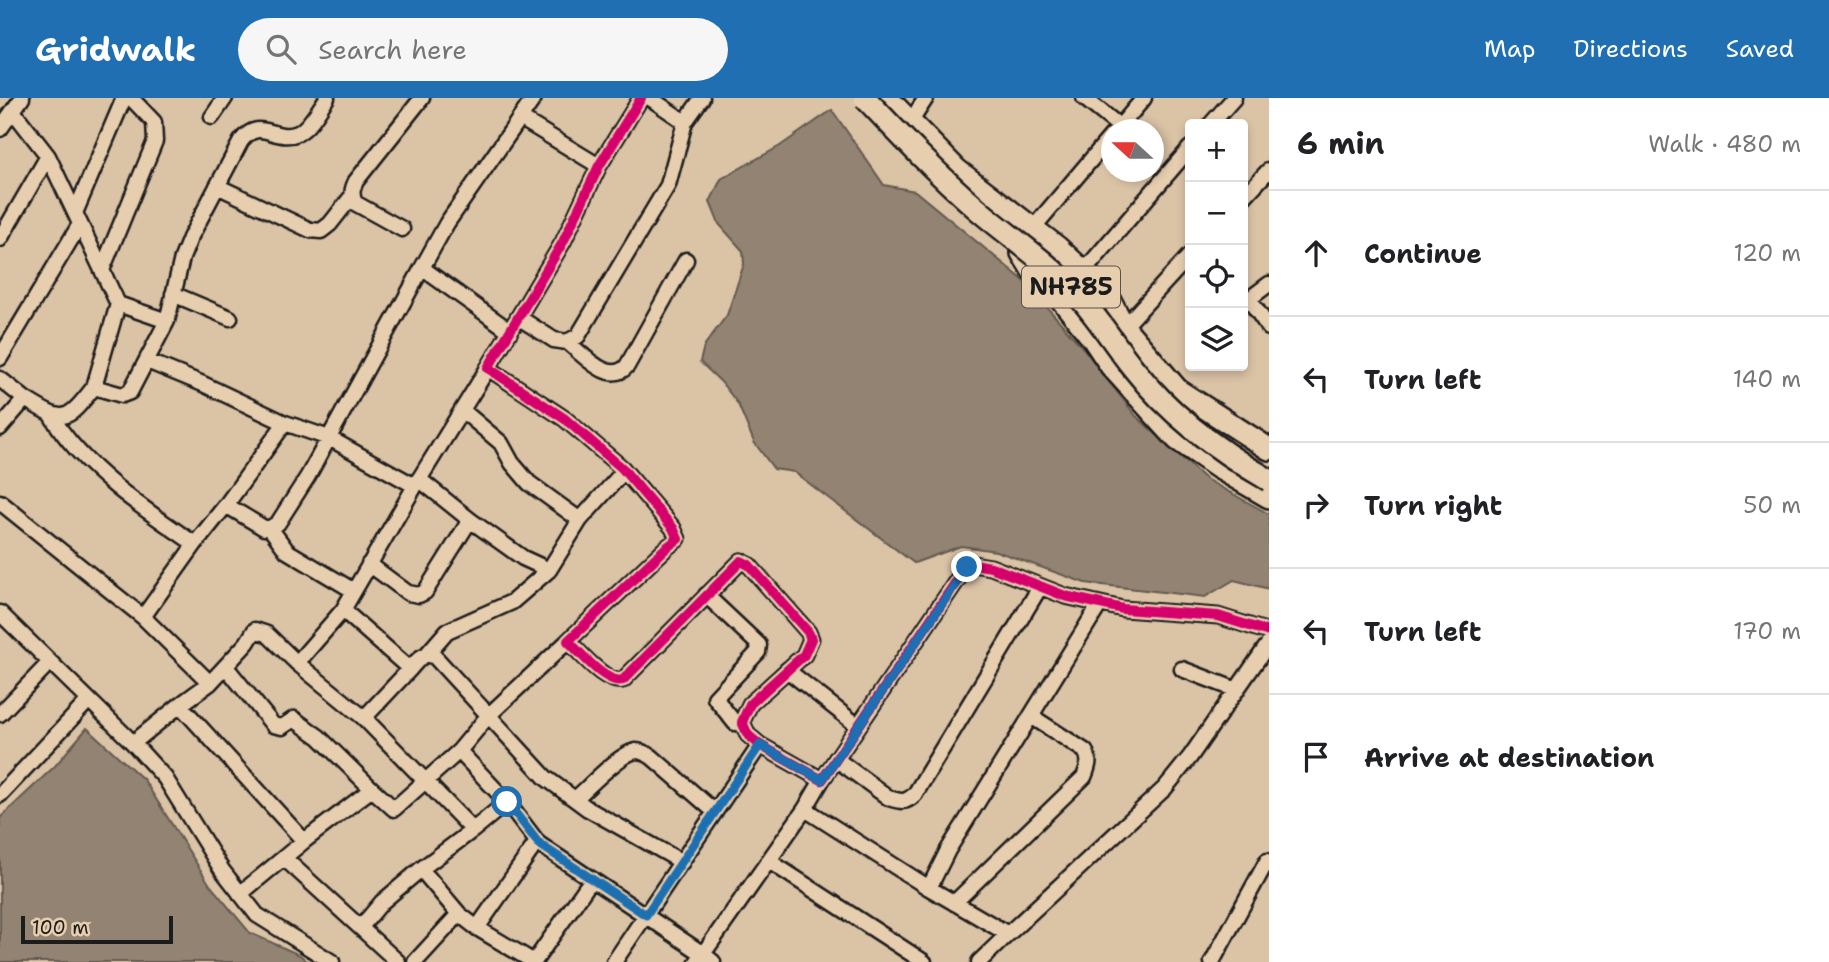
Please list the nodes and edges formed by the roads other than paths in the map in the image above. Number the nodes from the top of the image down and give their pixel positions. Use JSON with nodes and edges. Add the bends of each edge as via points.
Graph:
{"nodes":[{"id":1,"x":124,"y":98,"type":"edge"},
{"id":2,"x":131,"y":98,"type":"edge"},
{"id":3,"x":225,"y":98,"type":"edge"},
{"id":4,"x":327,"y":98,"type":"edge"},
{"id":5,"x":422,"y":98,"type":"edge"},
{"id":6,"x":534,"y":98,"type":"edge"},
{"id":7,"x":641,"y":98,"type":"edge"},
{"id":8,"x":650,"y":98,"type":"edge"},
{"id":9,"x":702,"y":98,"type":"edge"},
{"id":10,"x":862,"y":98,"type":"edge"},
{"id":11,"x":883,"y":98,"type":"edge"},
{"id":12,"x":889,"y":98,"type":"edge"},
{"id":13,"x":926,"y":98,"type":"edge"},
{"id":14,"x":1084,"y":98,"type":"edge"},
{"id":15,"x":1144,"y":98,"type":"edge"},
{"id":16,"x":1234,"y":98,"type":"edge"},
{"id":17,"x":18,"y":104,"type":"edge"},
{"id":18,"x":212,"y":117,"type":"dead end"},
{"id":19,"x":520,"y":118,"type":"junction"},
{"id":20,"x":1105,"y":119,"type":"edge"},
{"id":21,"x":1126,"y":119,"type":"edge"},
{"id":22,"x":1215,"y":119,"type":"edge"},
{"id":23,"x":685,"y":122,"type":"junction"},
{"id":24,"x":911,"y":122,"type":"junction"},
{"id":25,"x":0,"y":129,"type":"edge"},
{"id":26,"x":900,"y":140,"type":"junction"},
{"id":27,"x":1101,"y":148,"type":"edge"},
{"id":28,"x":1185,"y":154,"type":"edge"},
{"id":29,"x":48,"y":156,"type":"junction"},
{"id":30,"x":599,"y":166,"type":"junction"},
{"id":31,"x":1268,"y":171,"type":"edge"},
{"id":32,"x":217,"y":186,"type":"junction"},
{"id":33,"x":1248,"y":193,"type":"edge"},
{"id":34,"x":352,"y":196,"type":"junction"},
{"id":35,"x":77,"y":218,"type":"junction"},
{"id":36,"x":1034,"y":227,"type":"junction"},
{"id":37,"x":402,"y":229,"type":"dead end"},
{"id":38,"x":0,"y":239,"type":"edge"},
{"id":39,"x":1023,"y":253,"type":"junction"},
{"id":40,"x":686,"y":260,"type":"dead end"},
{"id":41,"x":1185,"y":260,"type":"edge"},
{"id":42,"x":422,"y":268,"type":"junction"},
{"id":43,"x":102,"y":270,"type":"junction"},
{"id":44,"x":1085,"y":270,"type":"junction"},
{"id":45,"x":1269,"y":284,"type":"edge"},
{"id":46,"x":173,"y":294,"type":"junction"},
{"id":47,"x":1248,"y":300,"type":"edge"},
{"id":48,"x":118,"y":304,"type":"junction"},
{"id":49,"x":1248,"y":304,"type":"edge"},
{"id":50,"x":518,"y":317,"type":"junction"},
{"id":51,"x":230,"y":318,"type":"dead end"},
{"id":52,"x":167,"y":321,"type":"junction"},
{"id":53,"x":1124,"y":322,"type":"junction"},
{"id":54,"x":1269,"y":328,"type":"edge"},
{"id":55,"x":510,"y":331,"type":"junction"},
{"id":56,"x":568,"y":342,"type":"junction"},
{"id":57,"x":0,"y":358,"type":"edge"},
{"id":58,"x":147,"y":361,"type":"junction"},
{"id":59,"x":488,"y":368,"type":"junction"},
{"id":60,"x":0,"y":379,"type":"edge"},
{"id":61,"x":94,"y":387,"type":"junction"},
{"id":62,"x":1179,"y":391,"type":"junction"},
{"id":63,"x":25,"y":399,"type":"junction"},
{"id":64,"x":462,"y":410,"type":"junction"},
{"id":65,"x":51,"y":415,"type":"junction"},
{"id":66,"x":285,"y":423,"type":"junction"},
{"id":67,"x":0,"y":429,"type":"edge"},
{"id":68,"x":328,"y":438,"type":"junction"},
{"id":69,"x":1269,"y":449,"type":"edge"},
{"id":70,"x":1269,"y":455,"type":"edge"},
{"id":71,"x":1269,"y":464,"type":"edge"},
{"id":72,"x":624,"y":471,"type":"junction"},
{"id":73,"x":1269,"y":480,"type":"edge"},
{"id":74,"x":417,"y":483,"type":"junction"},
{"id":75,"x":1269,"y":489,"type":"edge"},
{"id":76,"x":1269,"y":497,"type":"edge"},
{"id":77,"x":0,"y":502,"type":"edge"},
{"id":78,"x":226,"y":505,"type":"junction"},
{"id":79,"x":470,"y":520,"type":"junction"},
{"id":80,"x":580,"y":520,"type":"junction"},
{"id":81,"x":270,"y":528,"type":"junction"},
{"id":82,"x":195,"y":544,"type":"junction"},
{"id":83,"x":369,"y":564,"type":"junction"},
{"id":84,"x":549,"y":570,"type":"junction"},
{"id":85,"x":1040,"y":587,"type":"junction"},
{"id":86,"x":354,"y":591,"type":"junction"},
{"id":87,"x":706,"y":595,"type":"junction"},
{"id":88,"x":1100,"y":604,"type":"junction"},
{"id":89,"x":343,"y":610,"type":"junction"},
{"id":90,"x":0,"y":613,"type":"edge"},
{"id":91,"x":143,"y":617,"type":"junction"},
{"id":92,"x":1269,"y":632,"type":"edge"},
{"id":93,"x":568,"y":642,"type":"junction"},
{"id":94,"x":1269,"y":643,"type":"edge"},
{"id":95,"x":427,"y":654,"type":"junction"},
{"id":96,"x":50,"y":662,"type":"junction"},
{"id":97,"x":297,"y":663,"type":"junction"},
{"id":98,"x":226,"y":667,"type":"junction"},
{"id":99,"x":410,"y":669,"type":"junction"},
{"id":100,"x":1182,"y":669,"type":"dead end"},
{"id":101,"x":787,"y":670,"type":"junction"},
{"id":102,"x":210,"y":683,"type":"junction"},
{"id":103,"x":1237,"y":690,"type":"junction"},
{"id":104,"x":89,"y":700,"type":"junction"},
{"id":105,"x":180,"y":705,"type":"junction"},
{"id":106,"x":0,"y":714,"type":"edge"},
{"id":107,"x":488,"y":716,"type":"junction"},
{"id":108,"x":1031,"y":716,"type":"junction"},
{"id":109,"x":364,"y":718,"type":"junction"},
{"id":110,"x":742,"y":722,"type":"junction"},
{"id":111,"x":858,"y":726,"type":"junction"},
{"id":112,"x":133,"y":743,"type":"junction"},
{"id":113,"x":760,"y":745,"type":"junction"},
{"id":114,"x":459,"y":751,"type":"junction"},
{"id":115,"x":836,"y":759,"type":"junction"},
{"id":116,"x":822,"y":780,"type":"junction"},
{"id":117,"x":425,"y":783,"type":"junction"},
{"id":118,"x":372,"y":789,"type":"junction"},
{"id":119,"x":0,"y":795,"type":"edge"},
{"id":120,"x":575,"y":799,"type":"junction"},
{"id":121,"x":507,"y":802,"type":"junction"},
{"id":122,"x":805,"y":809,"type":"junction"},
{"id":123,"x":716,"y":812,"type":"junction"},
{"id":124,"x":473,"y":830,"type":"junction"},
{"id":125,"x":304,"y":841,"type":"junction"},
{"id":126,"x":537,"y":842,"type":"junction"},
{"id":127,"x":284,"y":858,"type":"junction"},
{"id":128,"x":769,"y":861,"type":"junction"},
{"id":129,"x":1267,"y":861,"type":"dead end"},
{"id":130,"x":682,"y":862,"type":"junction"},
{"id":131,"x":421,"y":869,"type":"junction"},
{"id":132,"x":592,"y":879,"type":"junction"},
{"id":133,"x":929,"y":888,"type":"junction"},
{"id":134,"x":240,"y":894,"type":"junction"},
{"id":135,"x":954,"y":903,"type":"junction"},
{"id":136,"x":459,"y":914,"type":"junction"},
{"id":137,"x":646,"y":915,"type":"junction"},
{"id":138,"x":361,"y":927,"type":"junction"},
{"id":139,"x":477,"y":928,"type":"junction"},
{"id":140,"x":1008,"y":934,"type":"junction"},
{"id":141,"x":704,"y":959,"type":"edge"},
{"id":142,"x":332,"y":962,"type":"edge"},
{"id":143,"x":398,"y":962,"type":"edge"},
{"id":144,"x":415,"y":962,"type":"edge"},
{"id":145,"x":534,"y":962,"type":"edge"},
{"id":146,"x":614,"y":962,"type":"edge"},
{"id":147,"x":924,"y":962,"type":"edge"},
{"id":148,"x":979,"y":962,"type":"edge"},
{"id":149,"x":1212,"y":962,"type":"edge"}],
"edges":[{"from":1,"to":35,"type":"street"},
{"from":2,"to":43,"type":"street","via":[[154,122],[155,141]]},
{"from":3,"to":18,"type":"street"},
{"from":4,"to":32,"type":"street","via":[[299,132],[248,132]]},
{"from":5,"to":34,"type":"street","via":[[356,181]]},
{"from":6,"to":19,"type":"street"},
{"from":7,"to":30,"type":"street"},
{"from":8,"to":23,"type":"street"},
{"from":9,"to":23,"type":"street"},
{"from":10,"to":26,"type":"main road"},
{"from":10,"to":73,"type":"highway","number":"NH785","bridge":true,"via":[[938,174],[1072,288],[1171,412]]},
{"from":11,"to":71,"type":"highway","number":"NH785","via":[[962,182],[1068,271],[1174,399],[1232,443]]},
{"from":12,"to":24,"type":"main road"},
{"from":13,"to":24,"type":"street"},
{"from":14,"to":20,"type":"street"},
{"from":15,"to":21,"type":"street"},
{"from":16,"to":22,"type":"street"},
{"from":17,"to":25,"type":"street"},
{"from":17,"to":29,"type":"street"},
{"from":19,"to":30,"type":"street"},
{"from":19,"to":42,"type":"street","via":[[447,223]]},
{"from":23,"to":56,"type":"street","via":[[668,185],[578,335]]},
{"from":24,"to":26,"type":"street"},
{"from":24,"to":36,"type":"main road","via":[[958,169]]},
{"from":26,"to":39,"type":"main road"},
{"from":27,"to":36,"type":"street"},
{"from":28,"to":44,"type":"street"},
{"from":29,"to":35,"type":"street"},
{"from":29,"to":38,"type":"street"},
{"from":30,"to":50,"type":"street","via":[[563,242]]},
{"from":31,"to":33,"type":"street"},
{"from":32,"to":34,"type":"street","via":[[321,231]]},
{"from":32,"to":46,"type":"street","via":[[190,238]]},
{"from":34,"to":37,"type":"street","via":[[355,203]]},
{"from":35,"to":43,"type":"street"},
{"from":35,"to":57,"type":"street"},
{"from":36,"to":44,"type":"main road"},
{"from":39,"to":75,"type":"main road","via":[[1065,291],[1161,410],[1190,437]]},
{"from":39,"to":76,"type":"highway","via":[[1036,276],[1061,299],[1111,366],[1177,439]]},
{"from":40,"to":56,"type":"street","via":[[621,373],[606,372]]},
{"from":41,"to":53,"type":"street"},
{"from":42,"to":55,"type":"street"},
{"from":42,"to":68,"type":"street"},
{"from":43,"to":48,"type":"street"},
{"from":44,"to":53,"type":"main road","via":[[1110,297]]},
{"from":45,"to":47,"type":"street"},
{"from":46,"to":51,"type":"street"},
{"from":46,"to":52,"type":"street"},
{"from":48,"to":52,"type":"street"},
{"from":48,"to":61,"type":"street"},
{"from":49,"to":54,"type":"street"},
{"from":50,"to":55,"type":"street"},
{"from":50,"to":56,"type":"street","via":[[554,340]]},
{"from":52,"to":58,"type":"street"},
{"from":53,"to":62,"type":"main road"},
{"from":55,"to":59,"type":"street"},
{"from":58,"to":61,"type":"street","via":[[130,392],[122,395]]},
{"from":58,"to":66,"type":"street"},
{"from":59,"to":64,"type":"street"},
{"from":59,"to":72,"type":"street","via":[[565,419]]},
{"from":60,"to":63,"type":"street"},
{"from":61,"to":65,"type":"street","via":[[69,415]]},
{"from":62,"to":69,"type":"highway"},
{"from":62,"to":70,"type":"main road"},
{"from":63,"to":65,"type":"street"},
{"from":63,"to":67,"type":"street"},
{"from":64,"to":74,"type":"street"},
{"from":64,"to":80,"type":"street","via":[[501,443],[529,483]]},
{"from":65,"to":82,"type":"street","via":[[77,452]]},
{"from":66,"to":68,"type":"street"},
{"from":66,"to":78,"type":"street"},
{"from":68,"to":74,"type":"street"},
{"from":68,"to":81,"type":"street","via":[[284,514]]},
{"from":72,"to":80,"type":"street"},
{"from":72,"to":93,"type":"street","via":[[678,539]]},
{"from":74,"to":79,"type":"street"},
{"from":74,"to":83,"type":"street"},
{"from":77,"to":91,"type":"street"},
{"from":78,"to":81,"type":"street","via":[[254,524]]},
{"from":78,"to":82,"type":"street"},
{"from":79,"to":83,"type":"street","via":[[419,595],[408,593]]},
{"from":79,"to":84,"type":"street","via":[[523,558]]},
{"from":80,"to":84,"type":"street"},
{"from":81,"to":86,"type":"street","via":[[287,551]]},
{"from":82,"to":91,"type":"street"},
{"from":83,"to":86,"type":"street"},
{"from":84,"to":95,"type":"street","via":[[512,602],[447,631]]},
{"from":85,"to":88,"type":"street"},
{"from":85,"to":111,"type":"street","via":[[980,563],[967,567]]},
{"from":85,"to":115,"type":"street","via":[[909,800],[890,798]]},
{"from":86,"to":89,"type":"street"},
{"from":87,"to":93,"type":"street","via":[[623,680],[611,680]]},
{"from":87,"to":101,"type":"street","via":[[741,561],[749,565],[811,639],[804,655]]},
{"from":87,"to":110,"type":"street","via":[[759,645],[758,652],[715,698],[735,723]]},
{"from":88,"to":92,"type":"street","via":[[1218,615]]},
{"from":88,"to":108,"type":"street"},
{"from":89,"to":97,"type":"street"},
{"from":89,"to":99,"type":"street"},
{"from":90,"to":96,"type":"street"},
{"from":91,"to":102,"type":"street"},
{"from":93,"to":107,"type":"street"},
{"from":94,"to":103,"type":"street"},
{"from":95,"to":99,"type":"street"},
{"from":95,"to":107,"type":"street","via":[[435,657]]},
{"from":96,"to":104,"type":"street"},
{"from":96,"to":106,"type":"street"},
{"from":97,"to":98,"type":"street","via":[[267,634],[255,630]]},
{"from":97,"to":109,"type":"street"},
{"from":98,"to":102,"type":"street"},
{"from":98,"to":118,"type":"street","via":[[274,725],[282,727],[294,719]]},
{"from":99,"to":109,"type":"street"},
{"from":100,"to":103,"type":"street"},
{"from":101,"to":110,"type":"street","via":[[750,704]]},
{"from":101,"to":111,"type":"street"},
{"from":102,"to":105,"type":"street"},
{"from":103,"to":140,"type":"street","via":[[1165,788]]},
{"from":104,"to":112,"type":"street"},
{"from":104,"to":119,"type":"street"},
{"from":105,"to":112,"type":"street"},
{"from":105,"to":125,"type":"street"},
{"from":107,"to":114,"type":"street"},
{"from":107,"to":120,"type":"street","via":[[546,778]]},
{"from":108,"to":133,"type":"street"},
{"from":108,"to":135,"type":"street","via":[[1084,751],[1088,764],[1084,777]]},
{"from":109,"to":117,"type":"street"},
{"from":110,"to":113,"type":"street"},
{"from":111,"to":115,"type":"street"},
{"from":112,"to":134,"type":"street","via":[[165,778]]},
{"from":113,"to":116,"type":"street"},
{"from":113,"to":123,"type":"street"},
{"from":114,"to":117,"type":"street"},
{"from":114,"to":121,"type":"street"},
{"from":115,"to":116,"type":"street"},
{"from":116,"to":122,"type":"street"},
{"from":117,"to":118,"type":"street","via":[[394,809]]},
{"from":117,"to":124,"type":"street"},
{"from":118,"to":125,"type":"street"},
{"from":120,"to":123,"type":"street","via":[[634,751],[652,757]]},
{"from":120,"to":130,"type":"street"},
{"from":121,"to":124,"type":"street"},
{"from":121,"to":126,"type":"street"},
{"from":122,"to":128,"type":"street"},
{"from":122,"to":133,"type":"street"},
{"from":123,"to":130,"type":"street"},
{"from":124,"to":131,"type":"street"},
{"from":125,"to":127,"type":"street"},
{"from":126,"to":132,"type":"street"},
{"from":126,"to":139,"type":"street"},
{"from":127,"to":134,"type":"street"},
{"from":127,"to":138,"type":"street"},
{"from":128,"to":141,"type":"street"},
{"from":128,"to":147,"type":"street"},
{"from":129,"to":149,"type":"street"},
{"from":130,"to":137,"type":"street"},
{"from":131,"to":136,"type":"street"},
{"from":131,"to":138,"type":"street"},
{"from":132,"to":137,"type":"street"},
{"from":132,"to":145,"type":"street"},
{"from":133,"to":135,"type":"street"},
{"from":134,"to":142,"type":"street","via":[[257,915]]},
{"from":135,"to":140,"type":"street"},
{"from":136,"to":139,"type":"street"},
{"from":136,"to":144,"type":"street"},
{"from":137,"to":141,"type":"street"},
{"from":137,"to":146,"type":"street"},
{"from":138,"to":143,"type":"street"},
{"from":139,"to":145,"type":"street"},
{"from":140,"to":148,"type":"street"}]}
